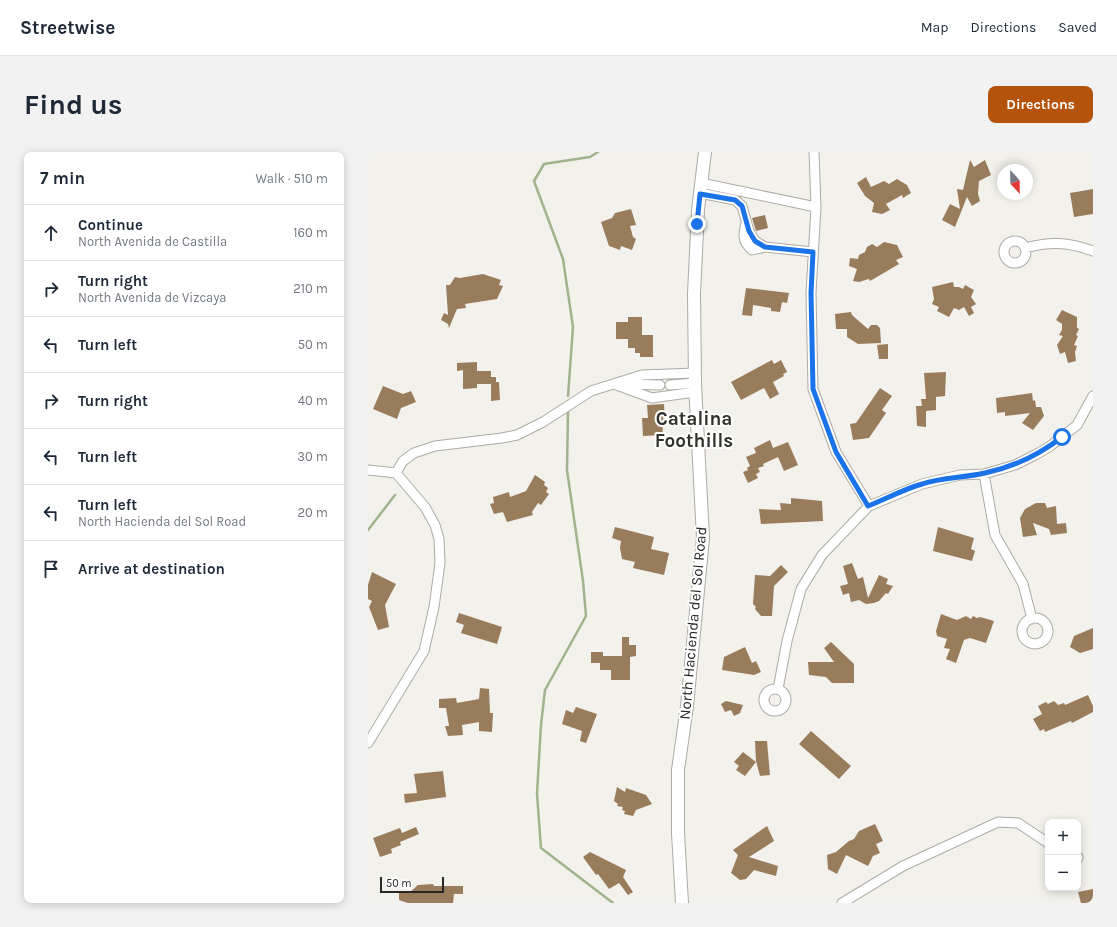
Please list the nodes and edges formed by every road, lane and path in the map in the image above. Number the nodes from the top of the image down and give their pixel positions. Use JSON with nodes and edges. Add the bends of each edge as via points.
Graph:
{"nodes":[{"id":1,"x":705,"y":152,"type":"edge"},
{"id":2,"x":814,"y":152,"type":"edge"},
{"id":3,"x":700,"y":188,"type":"junction"},
{"id":4,"x":816,"y":207,"type":"junction"},
{"id":5,"x":1025,"y":248,"type":"dead end"},
{"id":6,"x":1093,"y":251,"type":"edge"},
{"id":7,"x":813,"y":252,"type":"junction"},
{"id":8,"x":695,"y":382,"type":"junction"},
{"id":9,"x":614,"y":384,"type":"junction"},
{"id":10,"x":660,"y":385,"type":"dead end"},
{"id":11,"x":670,"y":385,"type":"dead end"},
{"id":12,"x":1093,"y":396,"type":"edge"},
{"id":13,"x":368,"y":470,"type":"edge"},
{"id":14,"x":396,"y":473,"type":"junction"},
{"id":15,"x":984,"y":474,"type":"junction"},
{"id":16,"x":868,"y":506,"type":"junction"},
{"id":17,"x":1032,"y":619,"type":"dead end"},
{"id":18,"x":778,"y":689,"type":"dead end"},
{"id":19,"x":368,"y":743,"type":"edge"},
{"id":20,"x":1045,"y":841,"type":"edge"},
{"id":21,"x":682,"y":903,"type":"edge"},
{"id":22,"x":842,"y":903,"type":"edge"}],
"edges":[{"from":1,"to":3,"type":"street","name":"North Hacienda del Sol Road"},
{"from":2,"to":4,"type":"street"},
{"from":3,"to":4,"type":"street"},
{"from":3,"to":7,"type":"street","via":[[735,200],[742,206],[755,241],[765,247]]},
{"from":3,"to":8,"type":"street","name":"North Hacienda del Sol Road","via":[[694,294]]},
{"from":4,"to":7,"type":"street"},
{"from":5,"to":6,"type":"street","via":[[1061,242]]},
{"from":7,"to":16,"type":"street","via":[[813,389],[836,452]]},
{"from":8,"to":9,"type":"street","via":[[642,376]]},
{"from":8,"to":9,"type":"street","via":[[652,398]]},
{"from":8,"to":11,"type":"street"},
{"from":8,"to":21,"type":"street","name":"North Hacienda del Sol Road","via":[[704,538],[678,770]]},
{"from":9,"to":10,"type":"street"},
{"from":9,"to":14,"type":"street","via":[[591,391],[543,422],[517,435],[436,446],[414,453],[403,461]]},
{"from":12,"to":15,"type":"street","via":[[1077,425],[1049,447],[1015,465]]},
{"from":13,"to":14,"type":"street"},
{"from":14,"to":19,"type":"street","via":[[425,507],[435,525],[439,538],[440,563],[433,613],[424,651]]},
{"from":15,"to":16,"type":"street","via":[[922,484]]},
{"from":15,"to":17,"type":"street","via":[[995,535],[1023,584]]},
{"from":16,"to":18,"type":"street","via":[[822,555],[801,589]]},
{"from":20,"to":22,"type":"street","via":[[1018,824],[998,822],[903,866]]}]}
